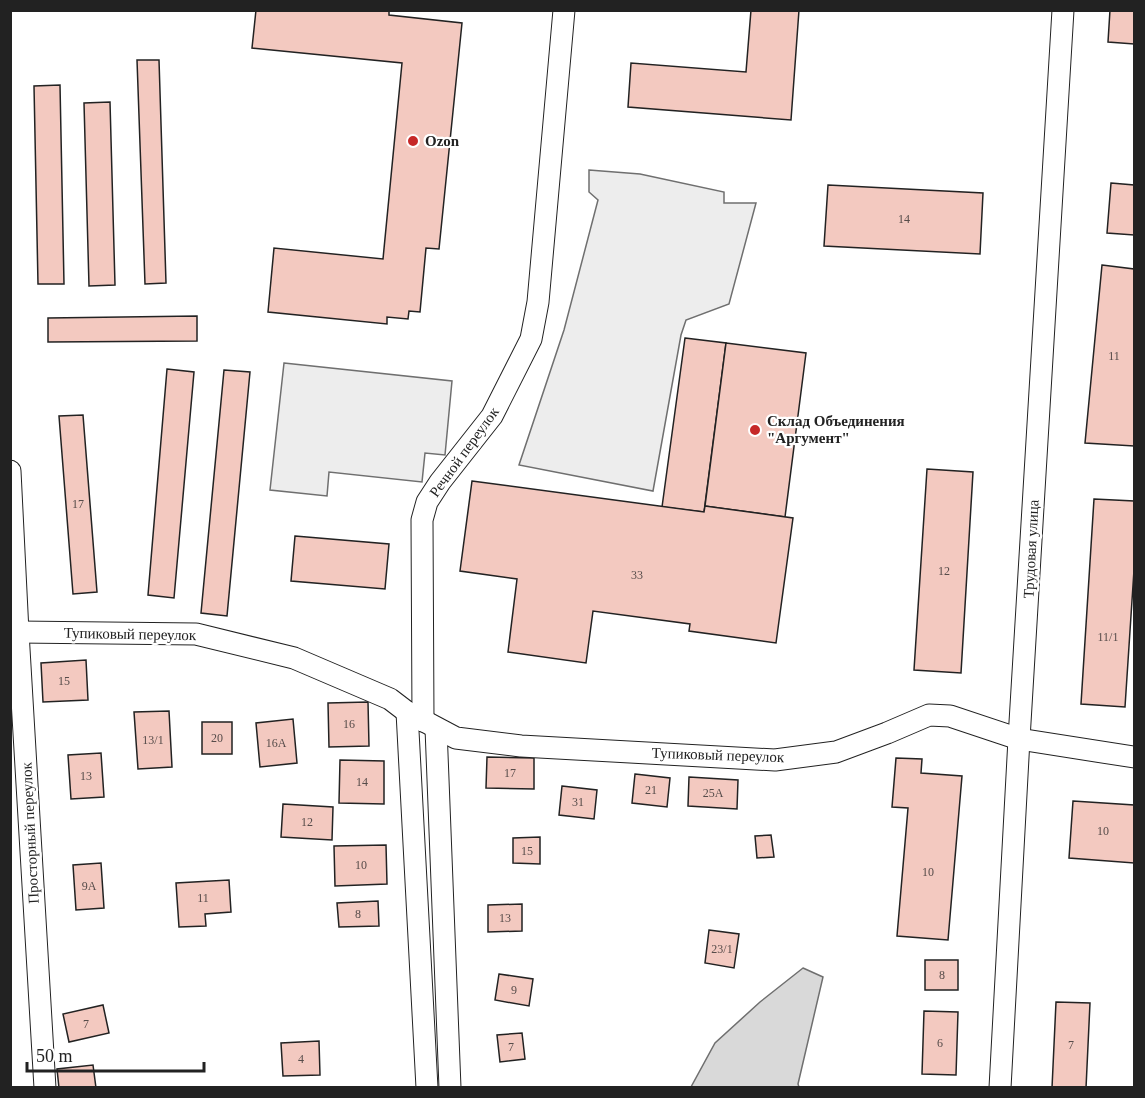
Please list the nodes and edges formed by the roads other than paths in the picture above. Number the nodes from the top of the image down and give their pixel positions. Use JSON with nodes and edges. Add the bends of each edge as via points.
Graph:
{"nodes":[{"id":1,"x":564,"y":10,"type":"edge"},
{"id":2,"x":1063,"y":10,"type":"edge"},
{"id":3,"x":10,"y":471,"type":"edge"},
{"id":4,"x":18,"y":632,"type":"junction"},
{"id":5,"x":422,"y":721,"type":"junction"},
{"id":6,"x":1019,"y":739,"type":"junction"},
{"id":7,"x":1134,"y":757,"type":"edge"},
{"id":8,"x":45,"y":1088,"type":"edge"},
{"id":9,"x":427,"y":1088,"type":"edge"},
{"id":10,"x":450,"y":1088,"type":"edge"},
{"id":11,"x":1000,"y":1088,"type":"edge"}],
"edges":[{"from":1,"to":5,"type":"street","name":"Речной переулок","via":[[538,302],[531,339],[492,416],[440,482],[427,502],[422,520]]},
{"from":2,"to":6,"type":"street","name":"Трудовая улица"},
{"from":3,"to":4,"type":"street","name":"Просторный переулок"},
{"from":4,"to":5,"type":"street","name":"Тупиковый переулок","via":[[196,634],[294,658],[390,699]]},
{"from":4,"to":8,"type":"street","name":"Просторный переулок"},
{"from":5,"to":6,"type":"street","name":"Тупиковый переулок","via":[[456,738],[521,746],[775,760],[836,752],[929,715],[950,716]]},
{"from":5,"to":9,"type":"street"},
{"from":5,"to":10,"type":"street"},
{"from":6,"to":7,"type":"street","name":"Тупиковый переулок"},
{"from":6,"to":11,"type":"street","name":"Трудовая улица"}]}
